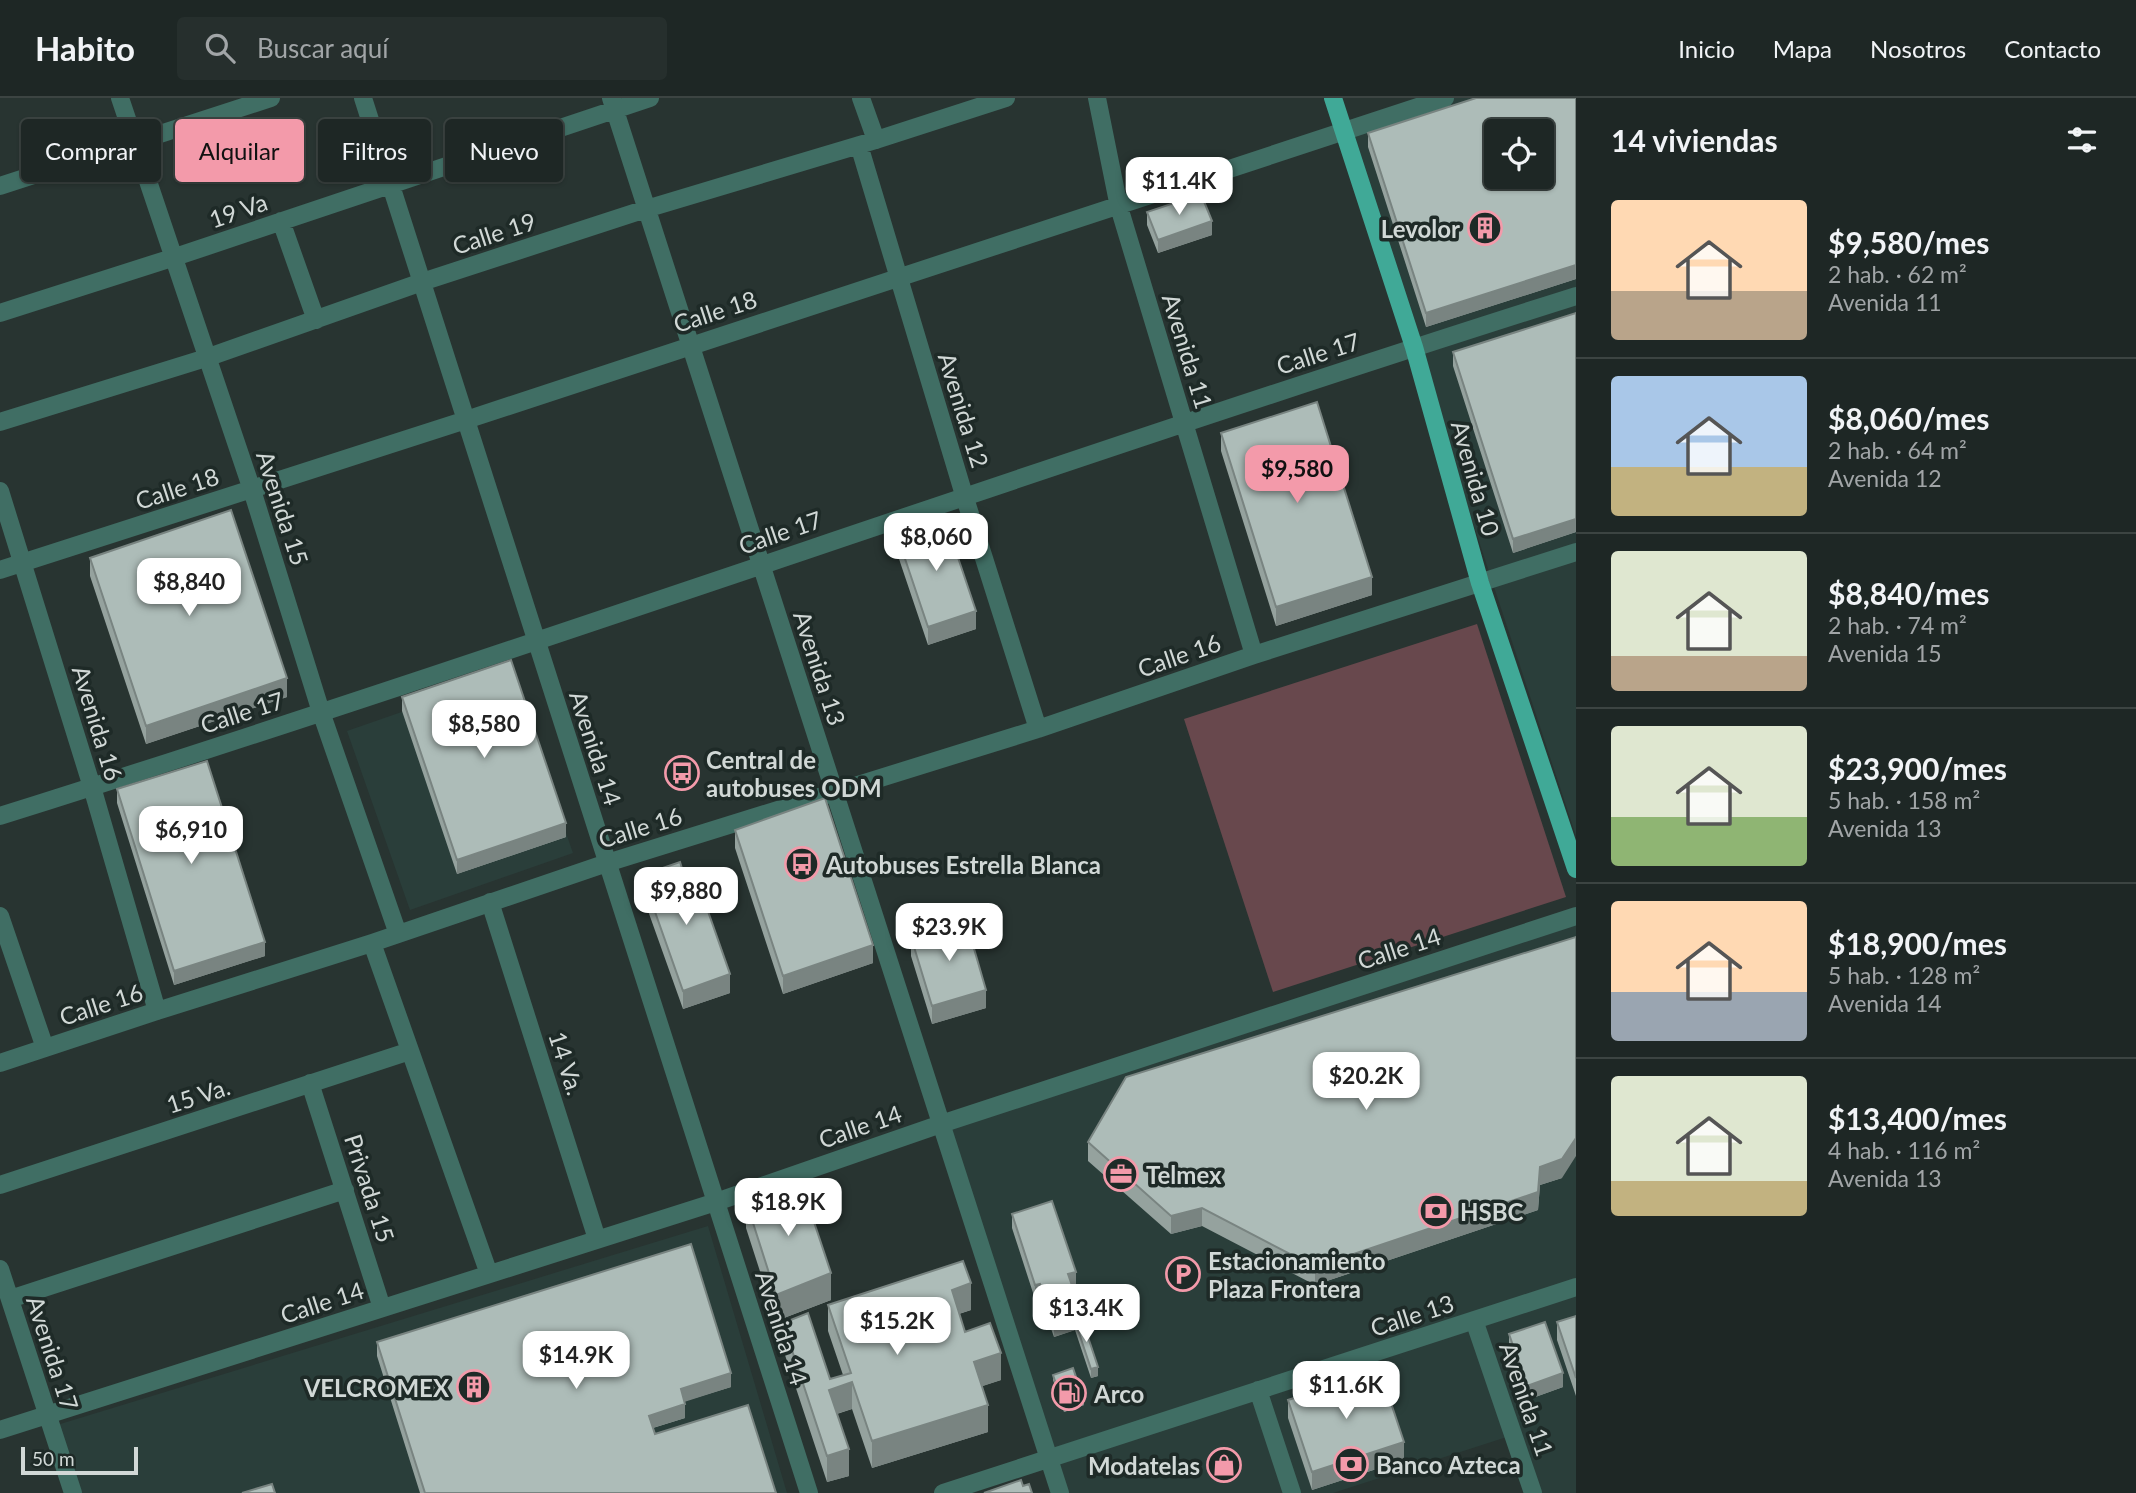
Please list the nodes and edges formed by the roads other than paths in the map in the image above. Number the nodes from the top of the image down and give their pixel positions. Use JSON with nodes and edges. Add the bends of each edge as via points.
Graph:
{"nodes":[{"id":1,"x":120,"y":98,"type":"edge"},
{"id":2,"x":271,"y":98,"type":"edge"},
{"id":3,"x":363,"y":98,"type":"edge"},
{"id":4,"x":650,"y":98,"type":"edge"},
{"id":5,"x":861,"y":98,"type":"edge"},
{"id":6,"x":1006,"y":98,"type":"edge"},
{"id":7,"x":1097,"y":98,"type":"edge"},
{"id":8,"x":1333,"y":98,"type":"edge"},
{"id":9,"x":1446,"y":98,"type":"edge"},
{"id":10,"x":612,"y":104,"type":"edge"},
{"id":11,"x":126,"y":119,"type":"edge"},
{"id":12,"x":1344,"y":131,"type":"junction"},
{"id":13,"x":161,"y":135,"type":"edge"},
{"id":14,"x":867,"y":143,"type":"junction"},
{"id":15,"x":21,"y":179,"type":"edge"},
{"id":16,"x":147,"y":182,"type":"edge"},
{"id":17,"x":390,"y":184,"type":"junction"},
{"id":18,"x":0,"y":186,"type":"edge"},
{"id":19,"x":1119,"y":207,"type":"junction"},
{"id":20,"x":646,"y":209,"type":"junction"},
{"id":21,"x":281,"y":221,"type":"junction"},
{"id":22,"x":172,"y":258,"type":"junction"},
{"id":23,"x":899,"y":278,"type":"junction"},
{"id":24,"x":422,"y":282,"type":"junction"},
{"id":25,"x":1576,"y":296,"type":"edge"},
{"id":26,"x":0,"y":313,"type":"edge"},
{"id":27,"x":316,"y":320,"type":"junction"},
{"id":28,"x":690,"y":345,"type":"junction"},
{"id":29,"x":1414,"y":347,"type":"junction"},
{"id":30,"x":206,"y":358,"type":"junction"},
{"id":31,"x":466,"y":420,"type":"junction"},
{"id":32,"x":0,"y":422,"type":"edge"},
{"id":33,"x":1183,"y":423,"type":"junction"},
{"id":34,"x":252,"y":490,"type":"junction"},
{"id":35,"x":0,"y":491,"type":"edge"},
{"id":36,"x":964,"y":495,"type":"junction"},
{"id":37,"x":1576,"y":552,"type":"edge"},
{"id":38,"x":23,"y":562,"type":"junction"},
{"id":39,"x":760,"y":565,"type":"junction"},
{"id":40,"x":0,"y":570,"type":"edge"},
{"id":41,"x":1480,"y":583,"type":"junction"},
{"id":42,"x":536,"y":639,"type":"junction"},
{"id":43,"x":1254,"y":655,"type":"junction"},
{"id":44,"x":321,"y":712,"type":"junction"},
{"id":45,"x":1038,"y":729,"type":"junction"},
{"id":46,"x":92,"y":787,"type":"junction"},
{"id":47,"x":835,"y":792,"type":"junction"},
{"id":48,"x":0,"y":816,"type":"edge"},
{"id":49,"x":607,"y":863,"type":"junction"},
{"id":50,"x":1576,"y":869,"type":"edge"},
{"id":51,"x":490,"y":902,"type":"junction"},
{"id":52,"x":0,"y":916,"type":"edge"},
{"id":53,"x":1576,"y":916,"type":"edge"},
{"id":54,"x":398,"y":933,"type":"junction"},
{"id":55,"x":372,"y":943,"type":"junction"},
{"id":56,"x":157,"y":1011,"type":"junction"},
{"id":57,"x":45,"y":1048,"type":"junction"},
{"id":58,"x":411,"y":1051,"type":"junction"},
{"id":59,"x":0,"y":1063,"type":"edge"},
{"id":60,"x":310,"y":1083,"type":"junction"},
{"id":61,"x":941,"y":1124,"type":"junction"},
{"id":62,"x":0,"y":1185,"type":"edge"},
{"id":63,"x":345,"y":1190,"type":"junction"},
{"id":64,"x":716,"y":1202,"type":"junction"},
{"id":65,"x":597,"y":1239,"type":"junction"},
{"id":66,"x":0,"y":1269,"type":"edge"},
{"id":67,"x":489,"y":1274,"type":"junction"},
{"id":68,"x":1576,"y":1287,"type":"edge"},
{"id":69,"x":10,"y":1299,"type":"junction"},
{"id":70,"x":382,"y":1308,"type":"junction"},
{"id":71,"x":1474,"y":1320,"type":"junction"},
{"id":72,"x":1258,"y":1390,"type":"junction"},
{"id":73,"x":47,"y":1416,"type":"junction"},
{"id":74,"x":0,"y":1430,"type":"edge"},
{"id":75,"x":1048,"y":1459,"type":"junction"},
{"id":76,"x":72,"y":1493,"type":"edge"},
{"id":77,"x":810,"y":1493,"type":"edge"},
{"id":78,"x":943,"y":1493,"type":"edge"},
{"id":79,"x":1060,"y":1493,"type":"edge"},
{"id":80,"x":1292,"y":1493,"type":"edge"},
{"id":81,"x":1533,"y":1493,"type":"edge"}],
"edges":[{"from":1,"to":11,"type":"street","name":"Avenida 15"},
{"from":2,"to":13,"type":"street"},
{"from":3,"to":17,"type":"street","name":"Avenida 14"},
{"from":4,"to":10,"type":"street","name":"19 Va"},
{"from":5,"to":14,"type":"street","name":"Avenida 12"},
{"from":6,"to":14,"type":"street","name":"Calle 19"},
{"from":7,"to":19,"type":"street","name":"Avenida 11"},
{"from":8,"to":12,"type":"main road","name":"Avenida 10"},
{"from":9,"to":12,"type":"street","name":"Calle 18"},
{"from":10,"to":17,"type":"street","name":"19 Va"},
{"from":10,"to":20,"type":"street","name":"Avenida 13"},
{"from":12,"to":19,"type":"street","name":"Calle 18"},
{"from":12,"to":29,"type":"main road","name":"Avenida 10"},
{"from":14,"to":20,"type":"street","name":"Calle 19"},
{"from":14,"to":23,"type":"street","name":"Avenida 12"},
{"from":15,"to":18,"type":"street"},
{"from":16,"to":22,"type":"street","name":"Avenida 15"},
{"from":17,"to":21,"type":"street","name":"19 Va"},
{"from":17,"to":24,"type":"street","name":"Avenida 14"},
{"from":19,"to":23,"type":"street","name":"Calle 18"},
{"from":19,"to":33,"type":"street","name":"Avenida 11"},
{"from":20,"to":24,"type":"street","name":"Calle 19"},
{"from":20,"to":28,"type":"street","name":"Avenida 13"},
{"from":21,"to":22,"type":"street","name":"19 Va"},
{"from":21,"to":27,"type":"street"},
{"from":22,"to":26,"type":"street","name":"19 Va"},
{"from":22,"to":30,"type":"street","name":"Avenida 15"},
{"from":23,"to":28,"type":"street","name":"Calle 18"},
{"from":23,"to":36,"type":"street","name":"Avenida 12"},
{"from":24,"to":27,"type":"street","name":"Calle 19"},
{"from":24,"to":31,"type":"street","name":"Avenida 14"},
{"from":25,"to":29,"type":"street","name":"Calle 17"},
{"from":27,"to":30,"type":"street","name":"Calle 19"},
{"from":28,"to":31,"type":"street","name":"Calle 18"},
{"from":28,"to":39,"type":"street","name":"Avenida 13"},
{"from":29,"to":33,"type":"street","name":"Calle 17"},
{"from":29,"to":41,"type":"main road","name":"Avenida 10"},
{"from":30,"to":32,"type":"street","name":"Calle 19"},
{"from":30,"to":34,"type":"street","name":"Avenida 15"},
{"from":31,"to":34,"type":"street","name":"Calle 18"},
{"from":31,"to":42,"type":"street","name":"Avenida 14"},
{"from":33,"to":36,"type":"street","name":"Calle 17"},
{"from":33,"to":43,"type":"street","name":"Avenida 11"},
{"from":34,"to":38,"type":"street","name":"Calle 18"},
{"from":34,"to":44,"type":"street","name":"Avenida 15"},
{"from":35,"to":38,"type":"street","name":"Avenida 16"},
{"from":36,"to":39,"type":"street","name":"Calle 17"},
{"from":36,"to":45,"type":"street","name":"Avenida 12"},
{"from":37,"to":41,"type":"street","name":"Calle 16"},
{"from":38,"to":40,"type":"street","name":"Calle 18"},
{"from":38,"to":46,"type":"street","name":"Avenida 16"},
{"from":39,"to":42,"type":"street","name":"Calle 17"},
{"from":39,"to":47,"type":"street","name":"Avenida 13"},
{"from":41,"to":43,"type":"street","name":"Calle 16"},
{"from":41,"to":50,"type":"main road","name":"Avenida 10"},
{"from":42,"to":44,"type":"street","name":"Calle 17"},
{"from":42,"to":49,"type":"street","name":"Avenida 14"},
{"from":43,"to":45,"type":"street","name":"Calle 16"},
{"from":44,"to":46,"type":"street","name":"Calle 17"},
{"from":44,"to":54,"type":"street","name":"Avenida 15"},
{"from":45,"to":47,"type":"street","name":"Calle 16"},
{"from":46,"to":48,"type":"street","name":"Calle 17"},
{"from":46,"to":56,"type":"street","name":"Avenida 16"},
{"from":47,"to":49,"type":"street","name":"Calle 16"},
{"from":47,"to":61,"type":"street","name":"Avenida 13"},
{"from":49,"to":51,"type":"street","name":"Calle 16"},
{"from":49,"to":64,"type":"street","name":"Avenida 14"},
{"from":51,"to":54,"type":"street","name":"Calle 16"},
{"from":51,"to":65,"type":"street","name":"14 Va."},
{"from":52,"to":57,"type":"street"},
{"from":53,"to":61,"type":"street","name":"Calle 14"},
{"from":54,"to":55,"type":"street","name":"Calle 16"},
{"from":55,"to":56,"type":"street","name":"Calle 16"},
{"from":55,"to":58,"type":"street"},
{"from":56,"to":57,"type":"street","name":"Calle 16"},
{"from":57,"to":59,"type":"street","name":"Calle 16"},
{"from":58,"to":60,"type":"street","name":"15 Va."},
{"from":58,"to":67,"type":"street"},
{"from":60,"to":62,"type":"street","name":"15 Va."},
{"from":60,"to":63,"type":"street","name":"Privada 15"},
{"from":61,"to":64,"type":"street","name":"Calle 14"},
{"from":61,"to":75,"type":"street","name":"Avenida 13"},
{"from":63,"to":69,"type":"street"},
{"from":63,"to":70,"type":"street","name":"Privada 15"},
{"from":64,"to":65,"type":"street","name":"Calle 14"},
{"from":64,"to":77,"type":"street","name":"Avenida 14"},
{"from":65,"to":67,"type":"street","name":"Calle 14"},
{"from":66,"to":69,"type":"street","name":"Avenida 17"},
{"from":67,"to":70,"type":"street","name":"Calle 14"},
{"from":68,"to":71,"type":"street","name":"Calle 13"},
{"from":69,"to":73,"type":"street","name":"Avenida 17"},
{"from":70,"to":73,"type":"street","name":"Calle 14"},
{"from":71,"to":72,"type":"street","name":"Calle 13"},
{"from":71,"to":81,"type":"street","name":"Avenida 11"},
{"from":72,"to":75,"type":"street","name":"Calle 13"},
{"from":72,"to":80,"type":"street"},
{"from":73,"to":74,"type":"street","name":"Calle 14"},
{"from":73,"to":76,"type":"street","name":"Avenida 17"},
{"from":75,"to":78,"type":"street","name":"Calle 13"},
{"from":75,"to":79,"type":"street","name":"Avenida 13"}]}
